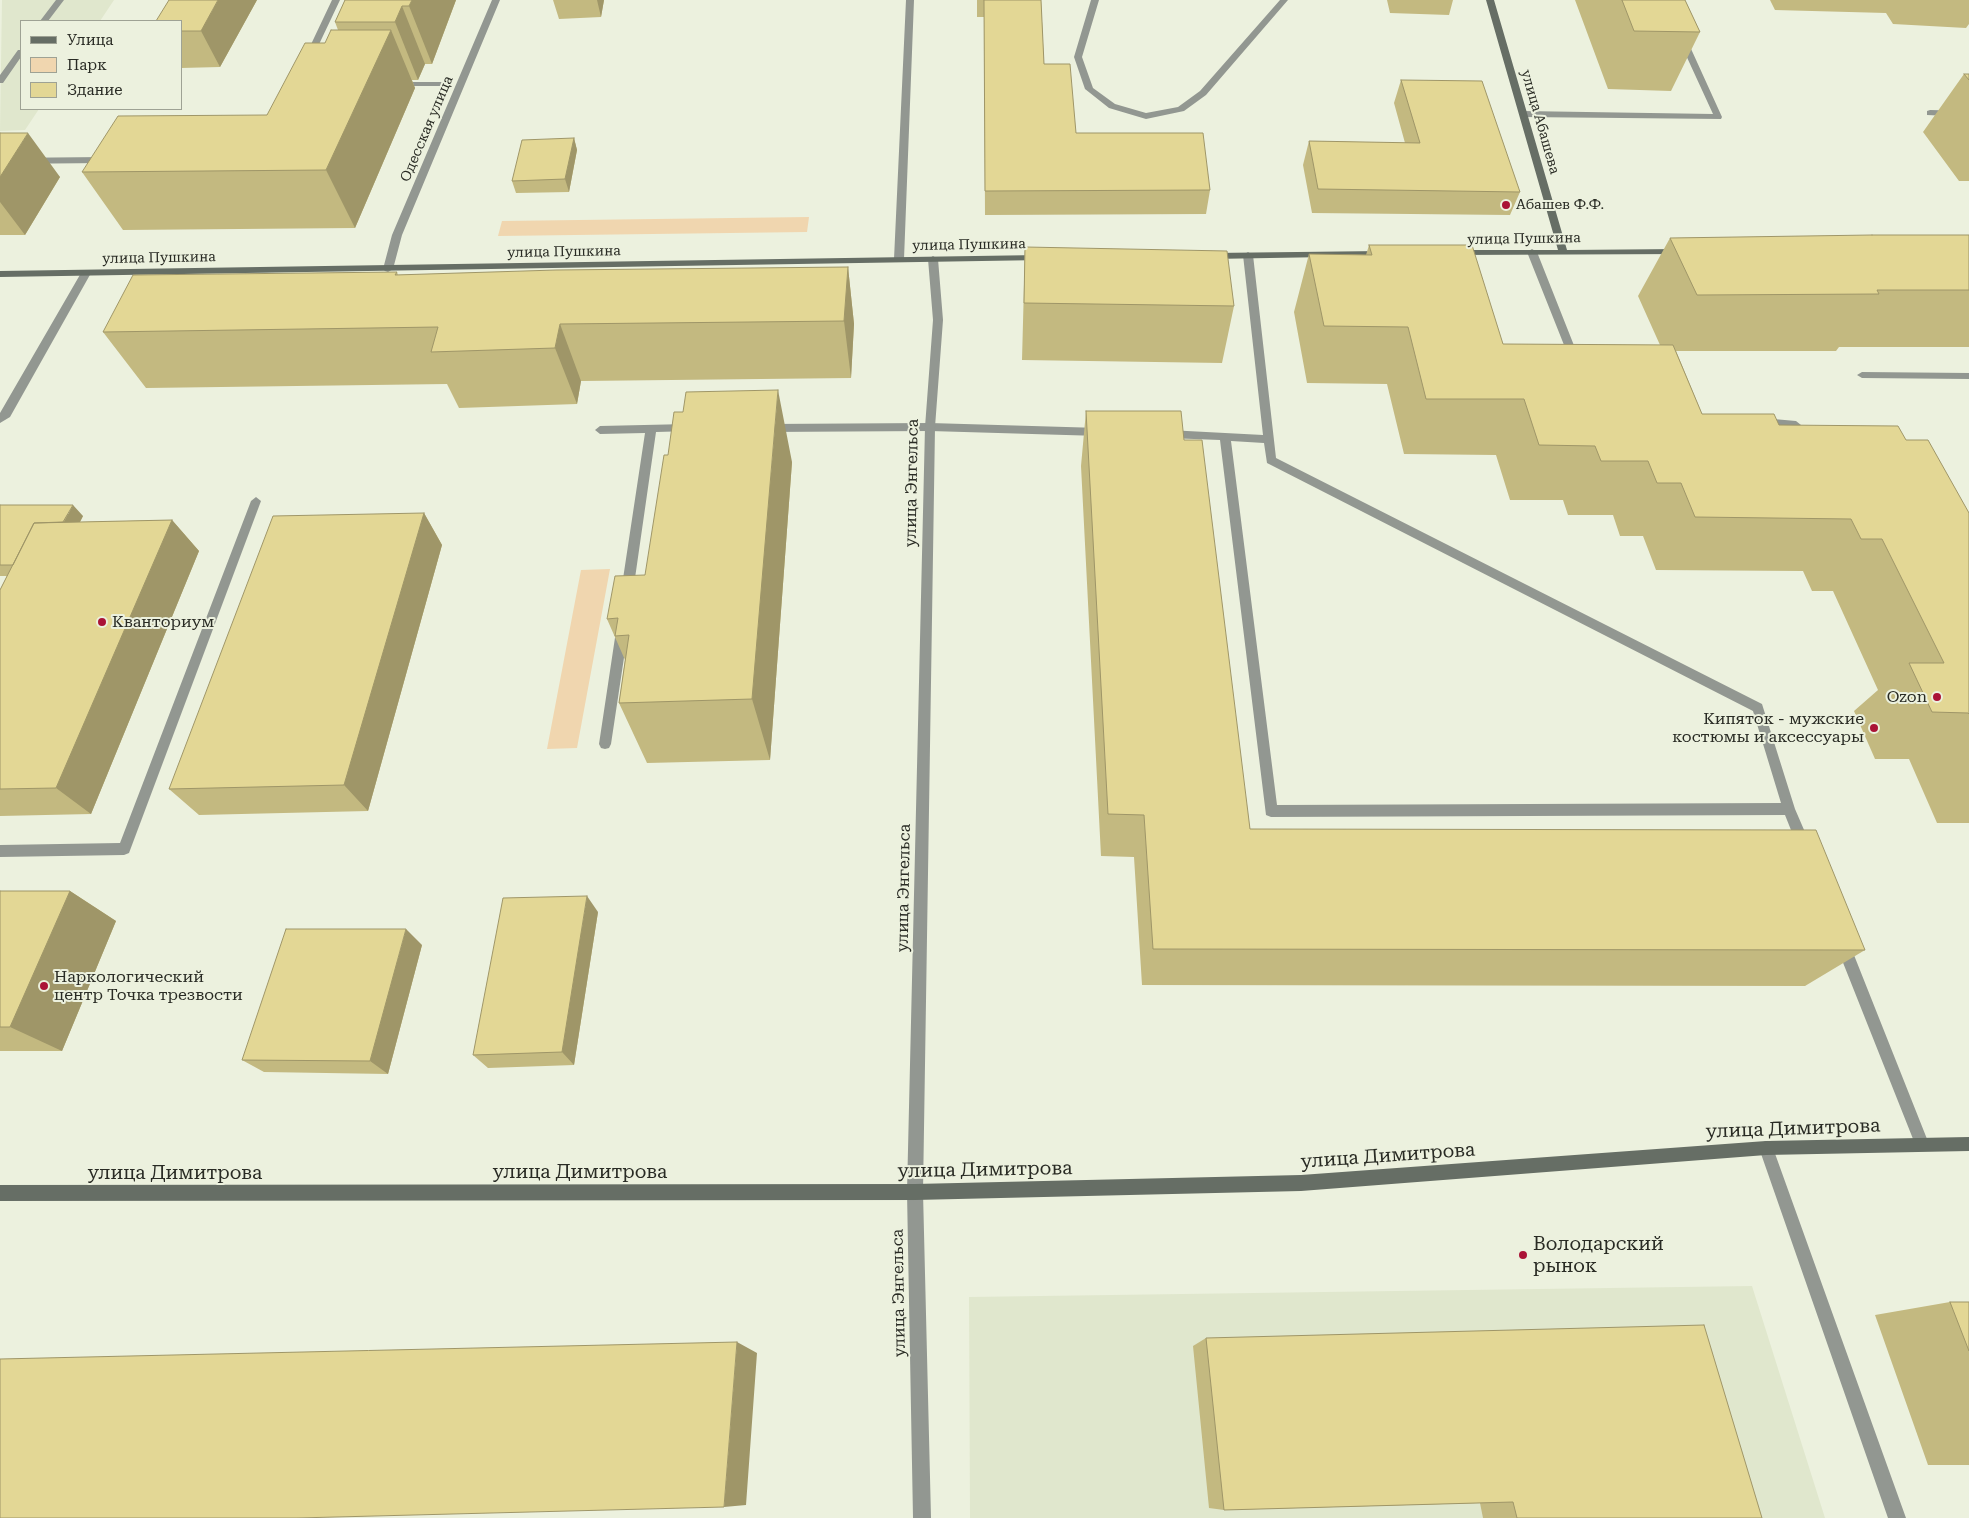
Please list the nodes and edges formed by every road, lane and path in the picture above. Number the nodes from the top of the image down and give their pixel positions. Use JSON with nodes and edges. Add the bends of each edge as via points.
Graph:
{"nodes":[{"id":1,"x":60,"y":0,"type":"edge"},
{"id":2,"x":336,"y":0,"type":"edge"},
{"id":3,"x":496,"y":0,"type":"edge"},
{"id":4,"x":910,"y":0,"type":"edge"},
{"id":5,"x":1095,"y":0,"type":"edge"},
{"id":6,"x":1284,"y":0,"type":"edge"},
{"id":7,"x":1490,"y":0,"type":"edge"},
{"id":8,"x":45,"y":20,"type":"edge"},
{"id":9,"x":1677,"y":27,"type":"edge"},
{"id":10,"x":20,"y":53,"type":"edge"},
{"id":11,"x":304,"y":68,"type":"edge"},
{"id":12,"x":0,"y":81,"type":"edge"},
{"id":13,"x":385,"y":84,"type":"dead end"},
{"id":14,"x":445,"y":84,"type":"dead end"},
{"id":15,"x":1930,"y":113,"type":"dead end"},
{"id":16,"x":1523,"y":114,"type":"junction"},
{"id":17,"x":1969,"y":114,"type":"edge"},
{"id":18,"x":120,"y":160,"type":"edge"},
{"id":19,"x":0,"y":161,"type":"edge"},
{"id":20,"x":1532,"y":252,"type":"junction"},
{"id":21,"x":1562,"y":252,"type":"junction"},
{"id":22,"x":1691,"y":252,"type":"edge"},
{"id":23,"x":1444,"y":253,"type":"edge"},
{"id":24,"x":1395,"y":254,"type":"edge"},
{"id":25,"x":1248,"y":255,"type":"junction"},
{"id":26,"x":1198,"y":256,"type":"edge"},
{"id":27,"x":1048,"y":258,"type":"edge"},
{"id":28,"x":898,"y":259,"type":"junction"},
{"id":29,"x":934,"y":259,"type":"junction"},
{"id":30,"x":388,"y":269,"type":"junction"},
{"id":31,"x":86,"y":273,"type":"junction"},
{"id":32,"x":0,"y":274,"type":"edge"},
{"id":33,"x":1587,"y":358,"type":"edge"},
{"id":34,"x":1862,"y":375,"type":"dead end"},
{"id":35,"x":1969,"y":376,"type":"edge"},
{"id":36,"x":0,"y":419,"type":"edge"},
{"id":37,"x":1748,"y":421,"type":"edge"},
{"id":38,"x":1796,"y":425,"type":"edge"},
{"id":39,"x":930,"y":427,"type":"junction"},
{"id":40,"x":699,"y":428,"type":"edge"},
{"id":41,"x":758,"y":428,"type":"edge"},
{"id":42,"x":651,"y":429,"type":"junction"},
{"id":43,"x":600,"y":430,"type":"dead end"},
{"id":44,"x":1107,"y":432,"type":"edge"},
{"id":45,"x":1156,"y":434,"type":"edge"},
{"id":46,"x":1225,"y":436,"type":"junction"},
{"id":47,"x":1269,"y":440,"type":"junction"},
{"id":48,"x":256,"y":502,"type":"dead end"},
{"id":49,"x":605,"y":744,"type":"dead end"},
{"id":50,"x":1789,"y":809,"type":"junction"},
{"id":51,"x":0,"y":851,"type":"edge"},
{"id":52,"x":1808,"y":856,"type":"edge"},
{"id":53,"x":1837,"y":930,"type":"edge"},
{"id":54,"x":1922,"y":1144,"type":"junction"},
{"id":55,"x":1969,"y":1144,"type":"edge"},
{"id":56,"x":1766,"y":1148,"type":"junction"},
{"id":57,"x":915,"y":1192,"type":"junction"},
{"id":58,"x":0,"y":1193,"type":"edge"},
{"id":59,"x":922,"y":1518,"type":"edge"},
{"id":60,"x":1897,"y":1518,"type":"edge"}],
"edges":[{"from":1,"to":8,"type":"street"},
{"from":2,"to":11,"type":"street"},
{"from":3,"to":30,"type":"street","name":"Одесская улица","via":[[398,235]]},
{"from":4,"to":28,"type":"street"},
{"from":5,"to":6,"type":"street","via":[[1078,57],[1089,89],[1112,106],[1146,116],[1181,109],[1203,93]]},
{"from":7,"to":16,"type":"main road","name":"улица Абашева"},
{"from":9,"to":16,"type":"street","via":[[1718,118]]},
{"from":10,"to":12,"type":"street"},
{"from":13,"to":14,"type":"street"},
{"from":15,"to":17,"type":"street"},
{"from":16,"to":21,"type":"main road","name":"улица Абашева"},
{"from":18,"to":19,"type":"street"},
{"from":20,"to":21,"type":"main road","name":"улица Пушкина"},
{"from":20,"to":23,"type":"main road","name":"улица Пушкина"},
{"from":20,"to":33,"type":"street","via":[[1571,350]]},
{"from":21,"to":22,"type":"main road","name":"улица Пушкина"},
{"from":24,"to":25,"type":"main road"},
{"from":25,"to":26,"type":"main road"},
{"from":25,"to":47,"type":"street"},
{"from":27,"to":29,"type":"main road","name":"улица Пушкина"},
{"from":28,"to":29,"type":"main road","name":"улица Пушкина"},
{"from":28,"to":30,"type":"main road","name":"улица Пушкина"},
{"from":29,"to":39,"type":"street","name":"улица Энгельса","via":[[938,320]]},
{"from":30,"to":31,"type":"main road","name":"улица Пушкина"},
{"from":31,"to":32,"type":"main road","name":"улица Пушкина"},
{"from":31,"to":36,"type":"street","via":[[6,414]]},
{"from":34,"to":35,"type":"street"},
{"from":37,"to":38,"type":"street"},
{"from":39,"to":41,"type":"street"},
{"from":39,"to":44,"type":"street"},
{"from":39,"to":57,"type":"street","name":"улица Энгельса"},
{"from":40,"to":42,"type":"street"},
{"from":42,"to":43,"type":"street"},
{"from":42,"to":49,"type":"street"},
{"from":45,"to":46,"type":"street"},
{"from":46,"to":47,"type":"street"},
{"from":46,"to":50,"type":"street","via":[[1271,811]]},
{"from":47,"to":50,"type":"street","via":[[1271,460],[1758,708]]},
{"from":48,"to":51,"type":"street","via":[[124,849]]},
{"from":50,"to":52,"type":"street"},
{"from":53,"to":54,"type":"street"},
{"from":54,"to":55,"type":"main road","name":"улица Димитрова"},
{"from":54,"to":56,"type":"main road","name":"улица Димитрова"},
{"from":56,"to":57,"type":"main road","name":"улица Димитрова","via":[[1301,1183]]},
{"from":56,"to":60,"type":"street"},
{"from":57,"to":58,"type":"main road","name":"улица Димитрова"},
{"from":57,"to":59,"type":"street","name":"улица Энгельса"}]}
